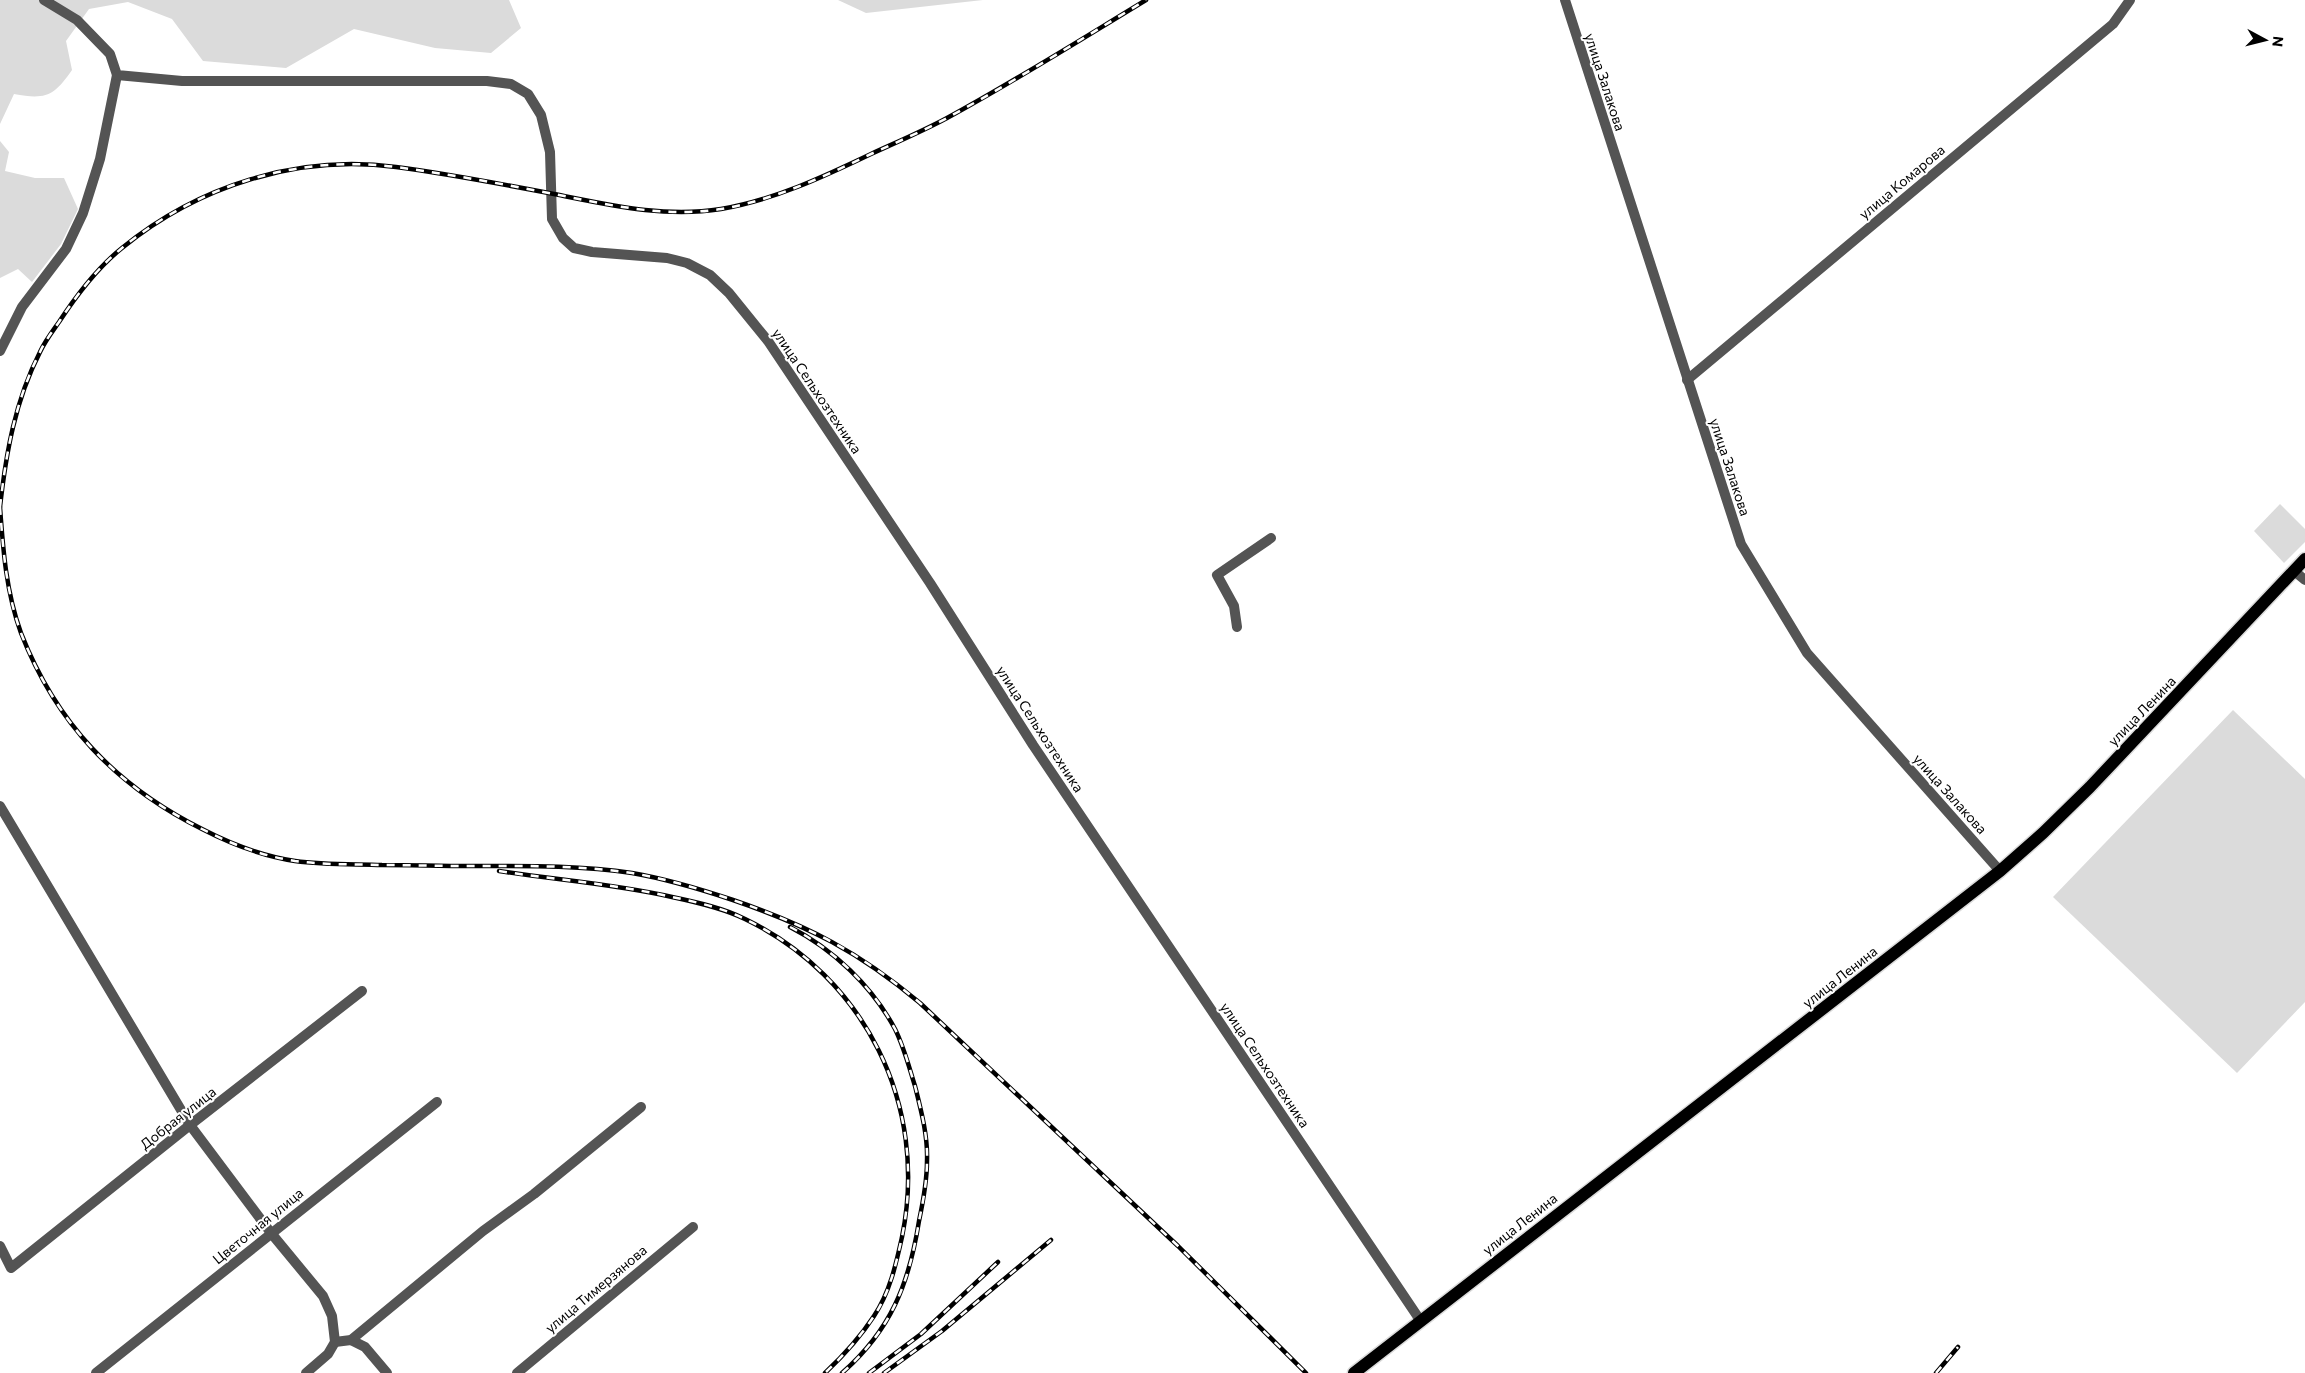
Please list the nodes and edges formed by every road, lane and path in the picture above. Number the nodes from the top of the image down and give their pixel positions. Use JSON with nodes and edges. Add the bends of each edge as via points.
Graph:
{"nodes":[{"id":1,"x":44,"y":0,"type":"edge"},
{"id":2,"x":1564,"y":0,"type":"edge"},
{"id":3,"x":2130,"y":0,"type":"edge"},
{"id":4,"x":117,"y":75,"type":"junction"},
{"id":5,"x":0,"y":351,"type":"edge"},
{"id":6,"x":1687,"y":380,"type":"junction"},
{"id":7,"x":1271,"y":538,"type":"dead end"},
{"id":8,"x":2305,"y":559,"type":"edge"},
{"id":9,"x":2294,"y":571,"type":"junction"},
{"id":10,"x":2305,"y":580,"type":"edge"},
{"id":11,"x":1237,"y":627,"type":"dead end"},
{"id":12,"x":0,"y":806,"type":"edge"},
{"id":13,"x":2000,"y":871,"type":"junction"},
{"id":14,"x":362,"y":991,"type":"dead end"},
{"id":15,"x":437,"y":1102,"type":"dead end"},
{"id":16,"x":641,"y":1107,"type":"dead end"},
{"id":17,"x":190,"y":1125,"type":"junction"},
{"id":18,"x":693,"y":1227,"type":"dead end"},
{"id":19,"x":272,"y":1233,"type":"junction"},
{"id":20,"x":0,"y":1246,"type":"edge"},
{"id":21,"x":1420,"y":1320,"type":"junction"},
{"id":22,"x":351,"y":1340,"type":"junction"},
{"id":23,"x":334,"y":1342,"type":"junction"},
{"id":24,"x":96,"y":1373,"type":"edge"},
{"id":25,"x":306,"y":1373,"type":"edge"},
{"id":26,"x":387,"y":1373,"type":"edge"},
{"id":27,"x":516,"y":1373,"type":"edge"},
{"id":28,"x":1354,"y":1373,"type":"edge"}],
"edges":[{"from":1,"to":4,"type":"street","via":[[77,20],[110,54]]},
{"from":2,"to":6,"type":"street","name":"улица Залакова"},
{"from":3,"to":6,"type":"street","name":"улица Комарова","via":[[2114,24]]},
{"from":4,"to":5,"type":"street","via":[[100,159],[83,213],[66,249],[22,307]]},
{"from":4,"to":21,"type":"street","name":"улица Сельхозтехника","via":[[182,81],[487,81],[510,84],[528,94],[541,115],[550,152],[552,219],[563,238],[574,248],[592,252],[668,258],[688,263],[710,275],[729,293],[768,341],[930,583],[1033,745]]},
{"from":6,"to":13,"type":"street","name":"улица Залакова","via":[[1741,544],[1806,653]]},
{"from":7,"to":11,"type":"street","via":[[1217,575],[1234,606]]},
{"from":8,"to":9,"type":"main road","name":"улица Ленина"},
{"from":9,"to":10,"type":"street"},
{"from":9,"to":13,"type":"main road","name":"улица Ленина","via":[[2097,780]]},
{"from":12,"to":17,"type":"street"},
{"from":13,"to":21,"type":"main road","name":"улица Ленина"},
{"from":14,"to":17,"type":"street","name":"Добрая улица"},
{"from":15,"to":19,"type":"street","name":"Цветочная улица"},
{"from":16,"to":22,"type":"street"},
{"from":17,"to":19,"type":"street"},
{"from":17,"to":20,"type":"street","name":"Добрая улица","via":[[11,1268]]},
{"from":18,"to":27,"type":"street","name":"улица Тимерзянова"},
{"from":19,"to":23,"type":"street","via":[[323,1296],[332,1316]]},
{"from":19,"to":24,"type":"street","name":"Цветочная улица"},
{"from":21,"to":28,"type":"main road","name":"улица Ленина"},
{"from":22,"to":23,"type":"street"},
{"from":22,"to":26,"type":"street","via":[[365,1347]]},
{"from":23,"to":25,"type":"street","via":[[328,1354]]}]}
